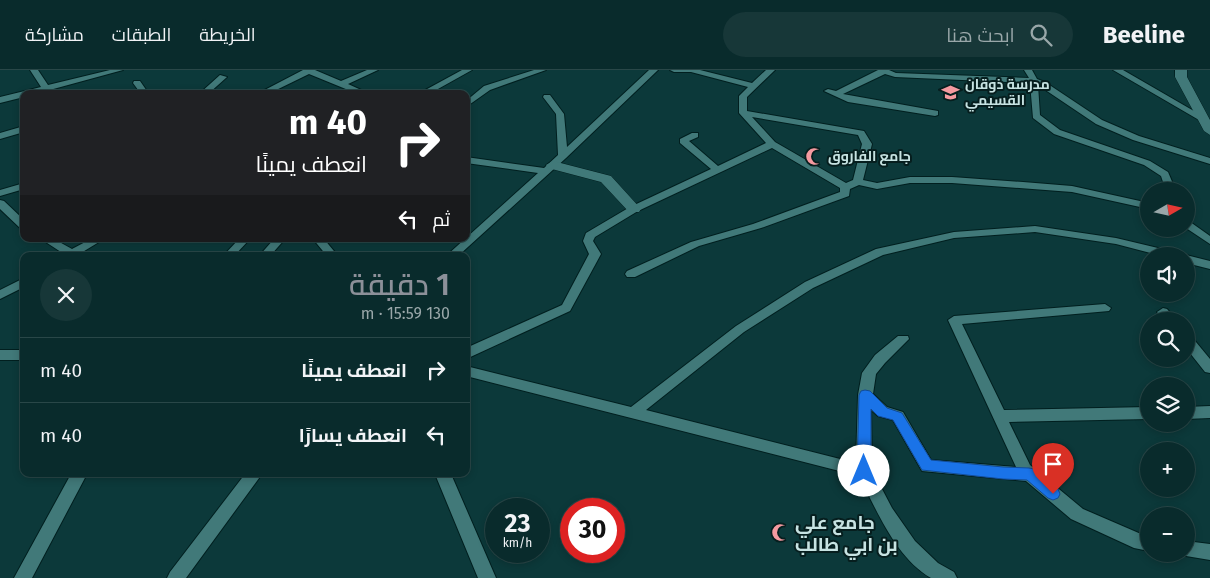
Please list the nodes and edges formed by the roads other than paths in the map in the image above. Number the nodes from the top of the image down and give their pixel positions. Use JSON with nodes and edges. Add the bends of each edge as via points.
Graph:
{"nodes":[{"id":1,"x":34,"y":70,"type":"edge"},
{"id":2,"x":119,"y":70,"type":"edge"},
{"id":3,"x":309,"y":70,"type":"edge"},
{"id":4,"x":374,"y":70,"type":"edge"},
{"id":5,"x":468,"y":70,"type":"edge"},
{"id":6,"x":542,"y":70,"type":"edge"},
{"id":7,"x":654,"y":70,"type":"edge"},
{"id":8,"x":674,"y":70,"type":"edge"},
{"id":9,"x":691,"y":70,"type":"edge"},
{"id":10,"x":771,"y":70,"type":"edge"},
{"id":11,"x":1028,"y":70,"type":"edge"},
{"id":12,"x":1116,"y":70,"type":"edge"},
{"id":13,"x":1181,"y":70,"type":"edge"},
{"id":14,"x":1190,"y":70,"type":"edge"},
{"id":15,"x":883,"y":71,"type":"edge"},
{"id":16,"x":223,"y":77,"type":"dead end"},
{"id":17,"x":1034,"y":81,"type":"junction"},
{"id":18,"x":138,"y":83,"type":"dead end"},
{"id":19,"x":341,"y":84,"type":"junction"},
{"id":20,"x":752,"y":86,"type":"junction"},
{"id":21,"x":45,"y":87,"type":"junction"},
{"id":22,"x":35,"y":90,"type":"edge"},
{"id":23,"x":143,"y":90,"type":"edge"},
{"id":24,"x":208,"y":90,"type":"edge"},
{"id":25,"x":269,"y":90,"type":"edge"},
{"id":26,"x":356,"y":90,"type":"edge"},
{"id":27,"x":430,"y":90,"type":"edge"},
{"id":28,"x":828,"y":91,"type":"dead end"},
{"id":29,"x":20,"y":94,"type":"edge"},
{"id":30,"x":837,"y":94,"type":"junction"},
{"id":31,"x":547,"y":97,"type":"dead end"},
{"id":32,"x":0,"y":100,"type":"edge"},
{"id":33,"x":470,"y":100,"type":"edge"},
{"id":34,"x":743,"y":113,"type":"junction"},
{"id":35,"x":935,"y":113,"type":"dead end"},
{"id":36,"x":1206,"y":117,"type":"edge"},
{"id":37,"x":20,"y":130,"type":"edge"},
{"id":38,"x":1210,"y":131,"type":"edge"},
{"id":39,"x":695,"y":135,"type":"dead end"},
{"id":40,"x":0,"y":136,"type":"edge"},
{"id":41,"x":772,"y":144,"type":"junction"},
{"id":42,"x":470,"y":160,"type":"edge"},
{"id":43,"x":1210,"y":161,"type":"edge"},
{"id":44,"x":554,"y":164,"type":"junction"},
{"id":45,"x":716,"y":169,"type":"junction"},
{"id":46,"x":858,"y":182,"type":"junction"},
{"id":47,"x":1168,"y":182,"type":"edge"},
{"id":48,"x":20,"y":187,"type":"edge"},
{"id":49,"x":845,"y":187,"type":"junction"},
{"id":50,"x":0,"y":192,"type":"edge"},
{"id":51,"x":0,"y":203,"type":"edge"},
{"id":52,"x":1140,"y":204,"type":"edge"},
{"id":53,"x":634,"y":209,"type":"junction"},
{"id":54,"x":20,"y":222,"type":"edge"},
{"id":55,"x":1195,"y":229,"type":"edge"},
{"id":56,"x":470,"y":239,"type":"edge"},
{"id":57,"x":1210,"y":241,"type":"edge"},
{"id":58,"x":50,"y":242,"type":"edge"},
{"id":59,"x":94,"y":242,"type":"edge"},
{"id":60,"x":242,"y":242,"type":"edge"},
{"id":61,"x":277,"y":242,"type":"edge"},
{"id":62,"x":321,"y":242,"type":"edge"},
{"id":63,"x":467,"y":242,"type":"edge"},
{"id":64,"x":1140,"y":247,"type":"edge"},
{"id":65,"x":66,"y":252,"type":"edge"},
{"id":66,"x":75,"y":252,"type":"edge"},
{"id":67,"x":232,"y":252,"type":"edge"},
{"id":68,"x":268,"y":252,"type":"edge"},
{"id":69,"x":329,"y":252,"type":"edge"},
{"id":70,"x":455,"y":252,"type":"edge"},
{"id":71,"x":1195,"y":262,"type":"edge"},
{"id":72,"x":1210,"y":266,"type":"edge"},
{"id":73,"x":632,"y":274,"type":"dead end"},
{"id":74,"x":20,"y":284,"type":"edge"},
{"id":75,"x":0,"y":295,"type":"edge"},
{"id":76,"x":1105,"y":308,"type":"dead end"},
{"id":77,"x":903,"y":339,"type":"dead end"},
{"id":78,"x":1195,"y":350,"type":"edge"},
{"id":79,"x":470,"y":352,"type":"edge"},
{"id":80,"x":0,"y":355,"type":"edge"},
{"id":81,"x":20,"y":355,"type":"edge"},
{"id":82,"x":1210,"y":368,"type":"edge"},
{"id":83,"x":470,"y":372,"type":"edge"},
{"id":84,"x":865,"y":395,"type":"junction"},
{"id":85,"x":1210,"y":412,"type":"edge"},
{"id":86,"x":633,"y":413,"type":"junction"},
{"id":87,"x":1140,"y":413,"type":"edge"},
{"id":88,"x":1195,"y":413,"type":"edge"},
{"id":89,"x":999,"y":416,"type":"junction"},
{"id":90,"x":864,"y":471,"type":"junction"},
{"id":91,"x":1029,"y":474,"type":"junction"},
{"id":92,"x":76,"y":477,"type":"edge"},
{"id":93,"x":252,"y":477,"type":"edge"},
{"id":94,"x":444,"y":477,"type":"edge"},
{"id":95,"x":1140,"y":542,"type":"edge"},
{"id":96,"x":1195,"y":550,"type":"edge"},
{"id":97,"x":1210,"y":552,"type":"edge"},
{"id":98,"x":23,"y":578,"type":"edge"},
{"id":99,"x":176,"y":578,"type":"edge"},
{"id":100,"x":487,"y":578,"type":"edge"},
{"id":101,"x":948,"y":578,"type":"edge"}],
"edges":[{"from":1,"to":21,"type":"street"},
{"from":2,"to":21,"type":"street"},
{"from":3,"to":19,"type":"street"},
{"from":3,"to":25,"type":"street"},
{"from":4,"to":19,"type":"street"},
{"from":5,"to":27,"type":"street"},
{"from":6,"to":33,"type":"street","via":[[487,88]]},
{"from":7,"to":44,"type":"street"},
{"from":8,"to":9,"type":"street"},
{"from":9,"to":20,"type":"street"},
{"from":10,"to":20,"type":"street"},
{"from":11,"to":17,"type":"street"},
{"from":12,"to":36,"type":"street"},
{"from":13,"to":36,"type":"street","via":[[1181,77]]},
{"from":14,"to":36,"type":"street"},
{"from":15,"to":17,"type":"street","via":[[895,75]]},
{"from":15,"to":30,"type":"street"},
{"from":16,"to":24,"type":"street"},
{"from":17,"to":43,"type":"street","via":[[1106,125]]},
{"from":17,"to":47,"type":"street","via":[[1036,116],[1057,132],[1147,163],[1165,174]]},
{"from":18,"to":23,"type":"street"},
{"from":19,"to":26,"type":"street"},
{"from":20,"to":34,"type":"street","via":[[743,96]]},
{"from":21,"to":22,"type":"street"},
{"from":28,"to":30,"type":"street"},
{"from":29,"to":32,"type":"street"},
{"from":30,"to":35,"type":"street","via":[[848,99]]},
{"from":31,"to":44,"type":"street","via":[[560,114]]},
{"from":34,"to":41,"type":"street"},
{"from":34,"to":46,"type":"street","via":[[861,133],[867,144]]},
{"from":36,"to":38,"type":"street"},
{"from":37,"to":40,"type":"street"},
{"from":39,"to":45,"type":"street","via":[[683,141]]},
{"from":41,"to":45,"type":"street"},
{"from":41,"to":49,"type":"street"},
{"from":42,"to":44,"type":"street"},
{"from":44,"to":53,"type":"street","via":[[606,179]]},
{"from":44,"to":56,"type":"street"},
{"from":45,"to":53,"type":"street"},
{"from":46,"to":49,"type":"street"},
{"from":46,"to":52,"type":"street","via":[[877,186],[910,180],[952,180],[1024,185],[1072,189]]},
{"from":48,"to":50,"type":"street"},
{"from":49,"to":73,"type":"street","via":[[845,194],[757,226],[695,244]]},
{"from":51,"to":54,"type":"street"},
{"from":53,"to":79,"type":"street","via":[[590,234],[588,240],[595,254],[566,308]]},
{"from":55,"to":57,"type":"street"},
{"from":58,"to":65,"type":"street"},
{"from":59,"to":66,"type":"street"},
{"from":60,"to":67,"type":"street"},
{"from":61,"to":68,"type":"street"},
{"from":62,"to":69,"type":"street"},
{"from":63,"to":70,"type":"street"},
{"from":64,"to":86,"type":"street","via":[[1035,230],[954,235],[880,252],[809,285],[740,328]]},
{"from":71,"to":72,"type":"street"},
{"from":74,"to":75,"type":"street"},
{"from":76,"to":89,"type":"street","via":[[954,320]]},
{"from":77,"to":84,"type":"street","via":[[869,373]]},
{"from":78,"to":82,"type":"street"},
{"from":80,"to":81,"type":"street"},
{"from":83,"to":86,"type":"street"},
{"from":84,"to":90,"type":"street"},
{"from":84,"to":91,"type":"street","via":[[883,412],[898,416],[927,466]]},
{"from":85,"to":88,"type":"street"},
{"from":86,"to":90,"type":"street"},
{"from":87,"to":89,"type":"street"},
{"from":89,"to":91,"type":"street"},
{"from":90,"to":101,"type":"street","via":[[909,547],[932,569]]},
{"from":91,"to":95,"type":"street","via":[[1077,514]]},
{"from":92,"to":98,"type":"street"},
{"from":93,"to":99,"type":"street"},
{"from":94,"to":100,"type":"street"},
{"from":96,"to":97,"type":"street"}]}
